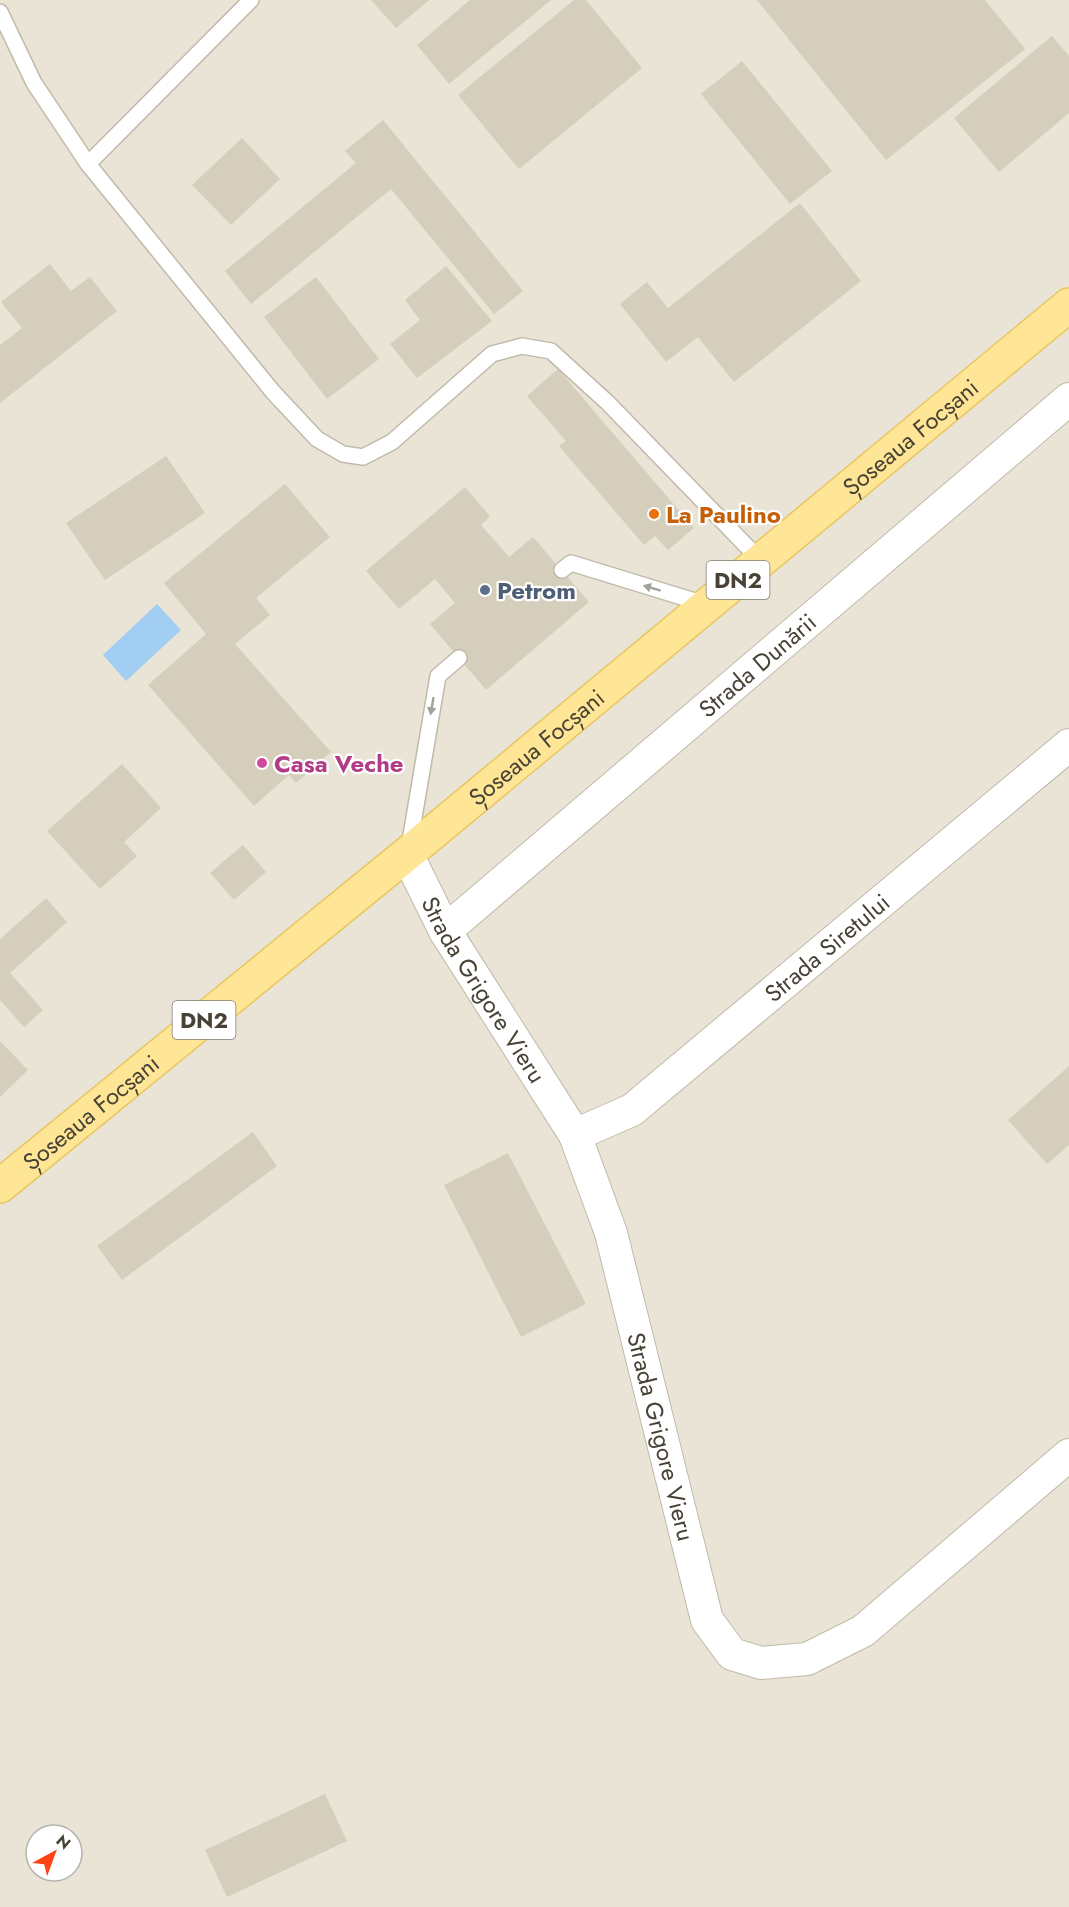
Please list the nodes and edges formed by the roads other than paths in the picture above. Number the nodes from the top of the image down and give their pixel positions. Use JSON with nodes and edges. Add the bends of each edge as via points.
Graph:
{"nodes":[{"id":1,"x":251,"y":0,"type":"edge"},
{"id":2,"x":0,"y":12,"type":"edge"},
{"id":3,"x":88,"y":164,"type":"junction"},
{"id":4,"x":1069,"y":305,"type":"edge"},
{"id":5,"x":1069,"y":399,"type":"edge"},
{"id":6,"x":761,"y":561,"type":"junction"},
{"id":7,"x":562,"y":570,"type":"dead end"},
{"id":8,"x":708,"y":605,"type":"junction"},
{"id":9,"x":459,"y":658,"type":"dead end"},
{"id":10,"x":1066,"y":755,"type":"edge"},
{"id":11,"x":407,"y":854,"type":"junction"},
{"id":12,"x":445,"y":931,"type":"junction"},
{"id":13,"x":575,"y":1135,"type":"junction"},
{"id":14,"x":0,"y":1186,"type":"edge"},
{"id":15,"x":1069,"y":1455,"type":"edge"}],
"edges":[{"from":1,"to":3,"type":"lane"},
{"from":2,"to":3,"type":"lane","via":[[34,83]]},
{"from":3,"to":6,"type":"lane","via":[[273,392],[317,439],[343,454],[363,457],[392,442],[492,354],[522,346],[551,351],[608,403]]},
{"from":4,"to":6,"type":"main road","name":"Șoseaua Focșani","number":"DN2"},
{"from":5,"to":12,"type":"street","name":"Strada Dunării"},
{"from":6,"to":8,"type":"main road","name":"Șoseaua Focșani","number":"DN2"},
{"from":8,"to":7,"type":"lane","one_way":true,"via":[[571,563]]},
{"from":8,"to":11,"type":"main road","name":"Șoseaua Focșani","number":"DN2"},
{"from":9,"to":11,"type":"lane","one_way":true,"via":[[438,676]]},
{"from":10,"to":13,"type":"street","name":"Strada Siretului","via":[[632,1110]]},
{"from":11,"to":12,"type":"street","name":"Strada Grigore Vieru"},
{"from":11,"to":14,"type":"main road","name":"Șoseaua Focșani","number":"DN2"},
{"from":12,"to":13,"type":"street","name":"Strada Grigore Vieru"},
{"from":13,"to":15,"type":"street","name":"Strada Grigore Vieru","via":[[612,1233],[707,1620],[732,1654],[761,1662],[807,1659],[863,1631]]}]}
